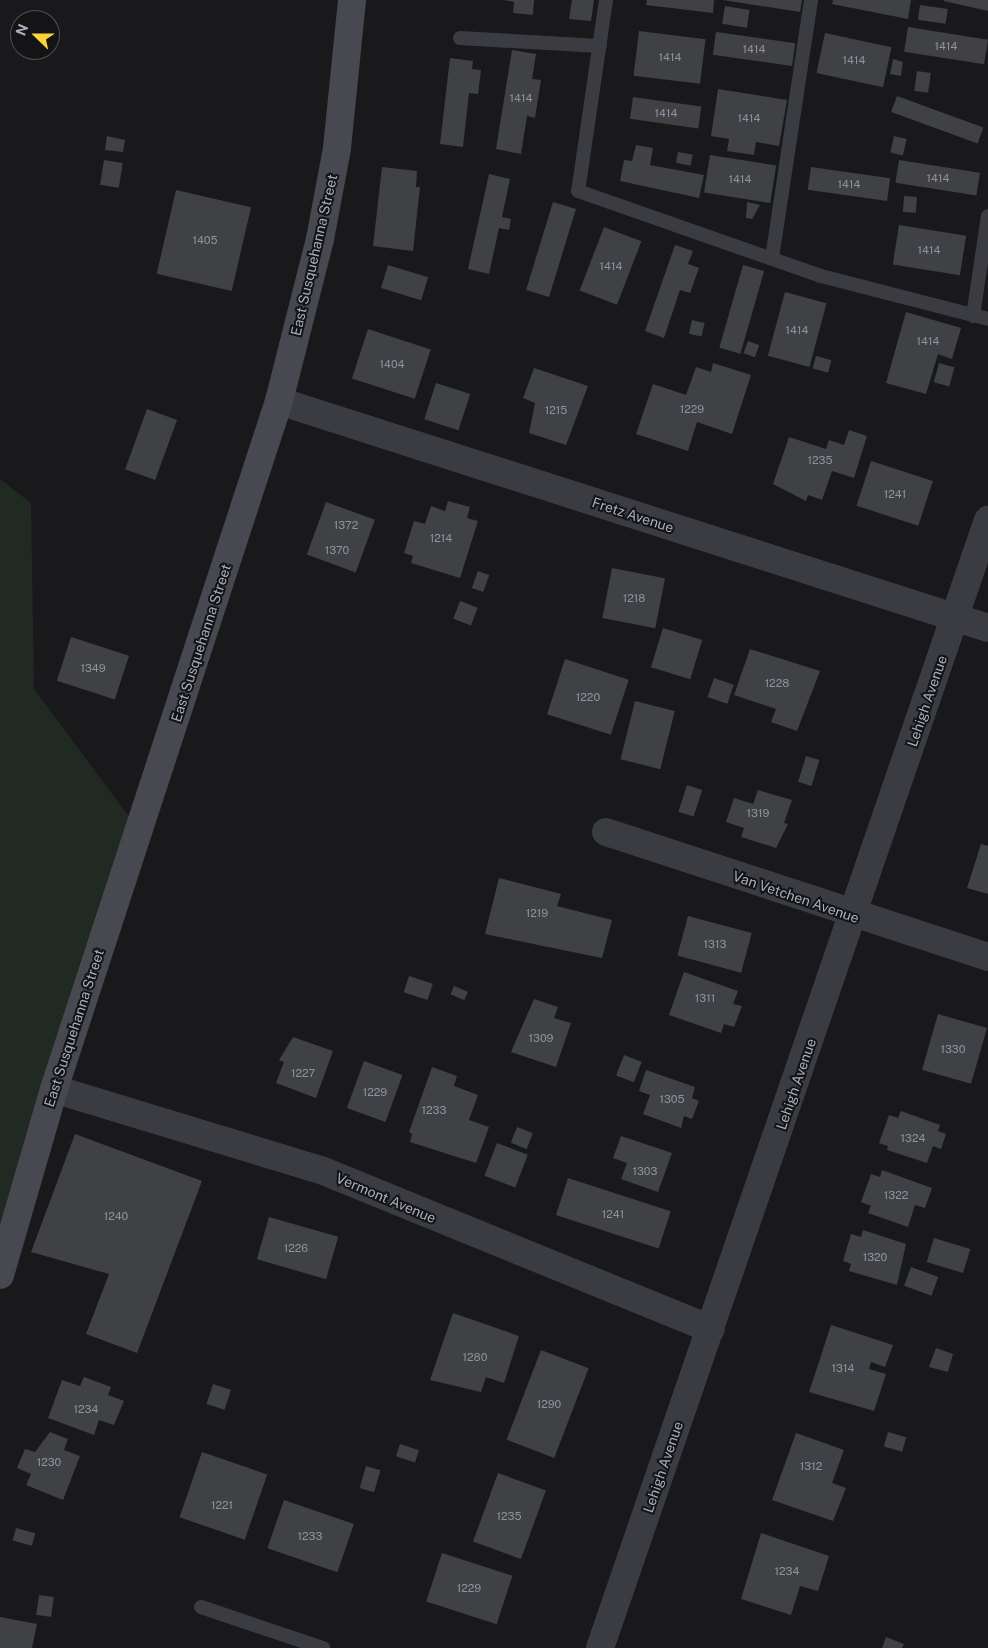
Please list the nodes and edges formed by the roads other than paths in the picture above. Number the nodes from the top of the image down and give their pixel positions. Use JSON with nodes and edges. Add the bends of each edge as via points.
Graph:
{"nodes":[{"id":1,"x":352,"y":0,"type":"edge"},
{"id":2,"x":606,"y":0,"type":"edge"},
{"id":3,"x":811,"y":0,"type":"edge"},
{"id":4,"x":460,"y":38,"type":"dead end"},
{"id":5,"x":600,"y":46,"type":"junction"},
{"id":6,"x":988,"y":216,"type":"edge"},
{"id":7,"x":772,"y":258,"type":"junction"},
{"id":8,"x":973,"y":316,"type":"junction"},
{"id":9,"x":988,"y":319,"type":"edge"},
{"id":10,"x":279,"y":401,"type":"junction"},
{"id":11,"x":988,"y":520,"type":"edge"},
{"id":12,"x":954,"y":618,"type":"junction"},
{"id":13,"x":988,"y":628,"type":"edge"},
{"id":14,"x":606,"y":832,"type":"dead end"},
{"id":15,"x":854,"y":917,"type":"junction"},
{"id":16,"x":988,"y":957,"type":"edge"},
{"id":17,"x":54,"y":1089,"type":"junction"},
{"id":18,"x":0,"y":1275,"type":"edge"},
{"id":19,"x":711,"y":1329,"type":"junction"},
{"id":20,"x":201,"y":1607,"type":"dead end"},
{"id":21,"x":323,"y":1648,"type":"edge"},
{"id":22,"x":600,"y":1648,"type":"edge"}],
"edges":[{"from":1,"to":10,"type":"main road","name":"East Susquehanna Street","via":[[336,157],[320,238]]},
{"from":2,"to":5,"type":"lane"},
{"from":3,"to":7,"type":"lane"},
{"from":4,"to":5,"type":"lane"},
{"from":5,"to":7,"type":"lane","via":[[578,191]]},
{"from":6,"to":8,"type":"lane"},
{"from":7,"to":8,"type":"lane","via":[[821,276]]},
{"from":8,"to":9,"type":"lane"},
{"from":10,"to":12,"type":"street","name":"Fretz Avenue"},
{"from":10,"to":17,"type":"main road","name":"East Susquehanna Street"},
{"from":11,"to":12,"type":"street","name":"Lehigh Avenue"},
{"from":12,"to":13,"type":"street","name":"Fretz Avenue"},
{"from":12,"to":15,"type":"street","name":"Lehigh Avenue"},
{"from":14,"to":15,"type":"street","name":"Van Vetchen Avenue"},
{"from":15,"to":16,"type":"street","name":"Van Vetchen Avenue"},
{"from":15,"to":19,"type":"street","name":"Lehigh Avenue"},
{"from":17,"to":18,"type":"main road","name":"East Susquehanna Street"},
{"from":17,"to":19,"type":"street","name":"Vermont Avenue","via":[[321,1170]]},
{"from":19,"to":22,"type":"street","name":"Lehigh Avenue"},
{"from":20,"to":21,"type":"lane"}]}
